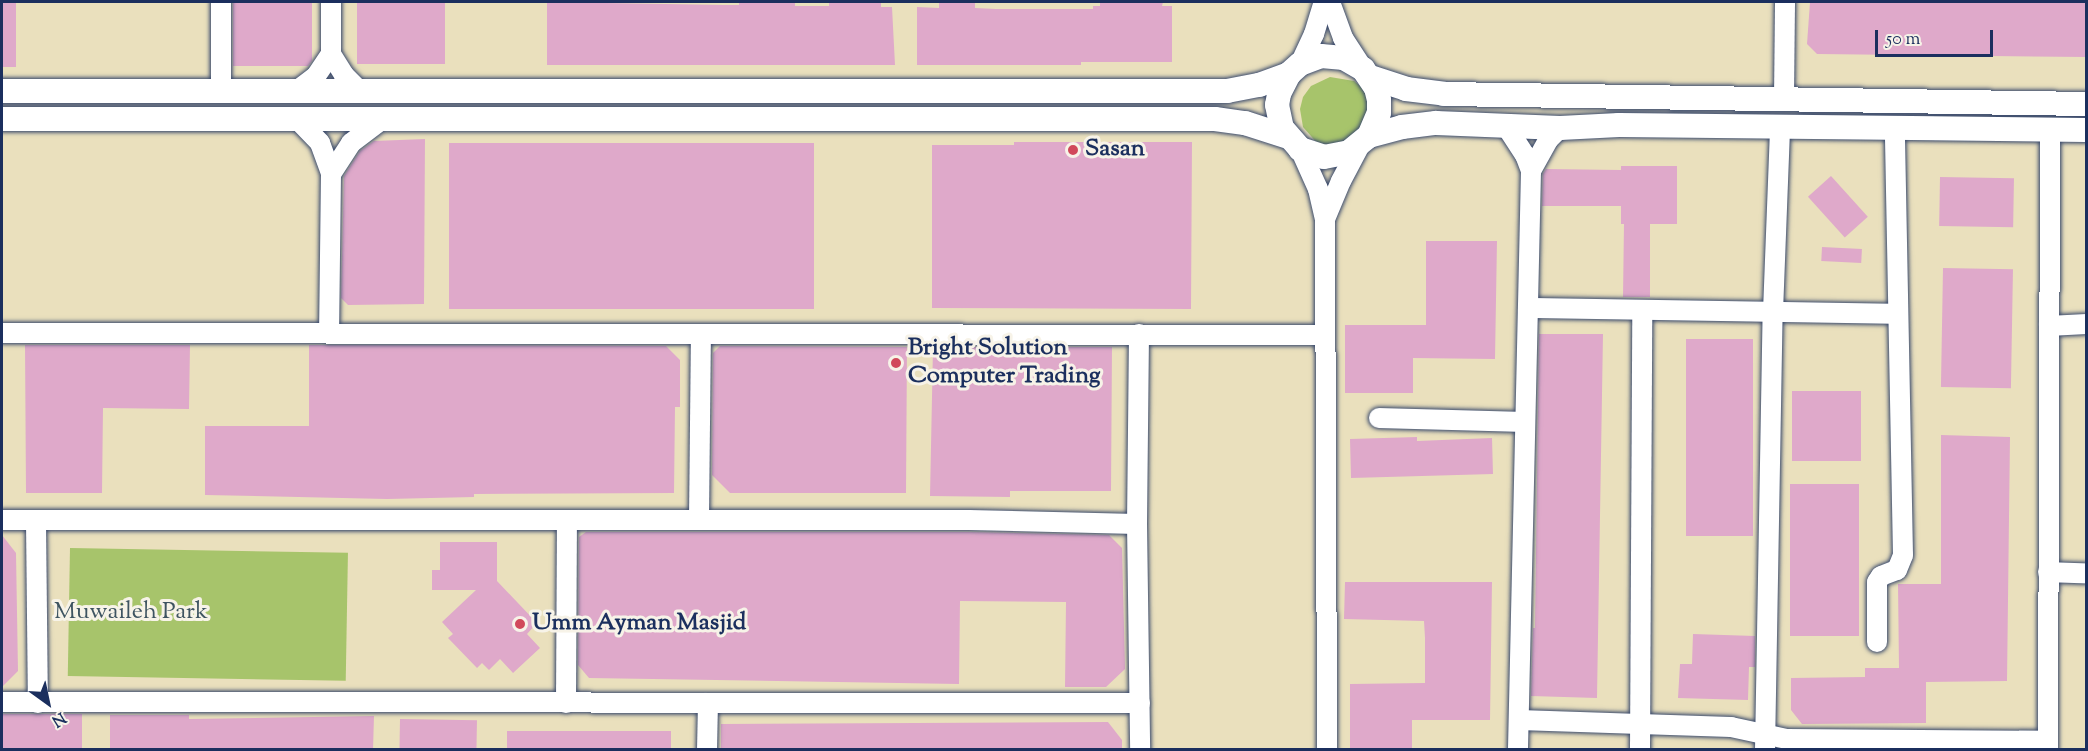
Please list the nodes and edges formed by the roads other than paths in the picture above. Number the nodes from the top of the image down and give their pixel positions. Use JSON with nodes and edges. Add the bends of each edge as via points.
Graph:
{"nodes":[{"id":1,"x":221,"y":2,"type":"edge"},
{"id":2,"x":331,"y":2,"type":"edge"},
{"id":3,"x":1324,"y":2,"type":"edge"},
{"id":4,"x":1330,"y":2,"type":"edge"},
{"id":5,"x":1785,"y":2,"type":"edge"},
{"id":6,"x":331,"y":54,"type":"junction"},
{"id":7,"x":1294,"y":69,"type":"junction"},
{"id":8,"x":1366,"y":73,"type":"junction"},
{"id":9,"x":2,"y":91,"type":"edge"},
{"id":10,"x":221,"y":92,"type":"junction"},
{"id":11,"x":295,"y":92,"type":"junction"},
{"id":12,"x":361,"y":92,"type":"junction"},
{"id":13,"x":819,"y":92,"type":"junction"},
{"id":14,"x":1784,"y":99,"type":"junction"},
{"id":15,"x":2086,"y":104,"type":"edge"},
{"id":16,"x":2,"y":120,"type":"edge"},
{"id":17,"x":298,"y":120,"type":"junction"},
{"id":18,"x":738,"y":120,"type":"junction"},
{"id":19,"x":380,"y":121,"type":"junction"},
{"id":20,"x":1506,"y":126,"type":"junction"},
{"id":21,"x":1780,"y":127,"type":"junction"},
{"id":22,"x":1560,"y":128,"type":"junction"},
{"id":23,"x":1895,"y":129,"type":"junction"},
{"id":24,"x":2050,"y":130,"type":"junction"},
{"id":25,"x":2086,"y":130,"type":"edge"},
{"id":26,"x":1365,"y":140,"type":"junction"},
{"id":27,"x":1294,"y":143,"type":"junction"},
{"id":28,"x":1531,"y":171,"type":"junction"},
{"id":29,"x":331,"y":174,"type":"junction"},
{"id":30,"x":1325,"y":219,"type":"junction"},
{"id":31,"x":1528,"y":308,"type":"junction"},
{"id":32,"x":1642,"y":310,"type":"junction"},
{"id":33,"x":1773,"y":312,"type":"junction"},
{"id":34,"x":1898,"y":314,"type":"junction"},
{"id":35,"x":2086,"y":324,"type":"edge"},
{"id":36,"x":2049,"y":326,"type":"junction"},
{"id":37,"x":2,"y":333,"type":"edge"},
{"id":38,"x":329,"y":333,"type":"junction"},
{"id":39,"x":1139,"y":334,"type":"junction"},
{"id":40,"x":701,"y":335,"type":"junction"},
{"id":41,"x":1324,"y":335,"type":"junction"},
{"id":42,"x":1379,"y":418,"type":"dead end"},
{"id":43,"x":1525,"y":422,"type":"junction"},
{"id":44,"x":699,"y":519,"type":"junction"},
{"id":45,"x":2,"y":520,"type":"edge"},
{"id":46,"x":36,"y":520,"type":"junction"},
{"id":47,"x":567,"y":520,"type":"junction"},
{"id":48,"x":1137,"y":524,"type":"junction"},
{"id":49,"x":2048,"y":573,"type":"junction"},
{"id":50,"x":2086,"y":573,"type":"edge"},
{"id":51,"x":1877,"y":642,"type":"dead end"},
{"id":52,"x":2,"y":702,"type":"edge"},
{"id":53,"x":38,"y":703,"type":"junction"},
{"id":54,"x":566,"y":703,"type":"junction"},
{"id":55,"x":708,"y":703,"type":"junction"},
{"id":56,"x":1140,"y":703,"type":"junction"},
{"id":57,"x":1519,"y":720,"type":"junction"},
{"id":58,"x":1640,"y":724,"type":"junction"},
{"id":59,"x":1765,"y":743,"type":"edge"},
{"id":60,"x":1895,"y":745,"type":"edge"},
{"id":61,"x":2048,"y":745,"type":"edge"},
{"id":62,"x":707,"y":750,"type":"edge"},
{"id":63,"x":1140,"y":750,"type":"edge"},
{"id":64,"x":1327,"y":750,"type":"edge"},
{"id":65,"x":1518,"y":750,"type":"edge"},
{"id":66,"x":1640,"y":750,"type":"edge"}],
"edges":[{"from":1,"to":10,"type":"street"},
{"from":2,"to":6,"type":"street"},
{"from":3,"to":7,"type":"street","via":[[1314,34]]},
{"from":4,"to":8,"type":"street","via":[[1343,38]]},
{"from":5,"to":14,"type":"street"},
{"from":6,"to":11,"type":"street","via":[[316,76]]},
{"from":6,"to":12,"type":"street"},
{"from":7,"to":8,"type":"main road","via":[[1310,59],[1332,56],[1354,62]]},
{"from":7,"to":13,"type":"main road","via":[[1259,85],[1227,91]]},
{"from":7,"to":27,"type":"main road","via":[[1283,83],[1277,105],[1278,117]]},
{"from":8,"to":14,"type":"main road","via":[[1406,89],[1444,94]]},
{"from":8,"to":26,"type":"main road","via":[[1379,100],[1375,125]]},
{"from":9,"to":10,"type":"main road"},
{"from":10,"to":11,"type":"main road"},
{"from":11,"to":12,"type":"main road"},
{"from":12,"to":13,"type":"main road"},
{"from":13,"to":18,"type":"main road","via":[[817,102],[810,108],[764,108]]},
{"from":14,"to":15,"type":"main road"},
{"from":16,"to":17,"type":"main road"},
{"from":17,"to":19,"type":"main road"},
{"from":17,"to":29,"type":"street","via":[[320,143]]},
{"from":18,"to":19,"type":"main road"},
{"from":18,"to":27,"type":"main road","via":[[1215,119],[1245,123]]},
{"from":19,"to":29,"type":"street","via":[[351,143]]},
{"from":20,"to":22,"type":"main road"},
{"from":20,"to":26,"type":"main road","via":[[1436,123],[1402,127]]},
{"from":20,"to":28,"type":"street","via":[[1526,155]]},
{"from":21,"to":22,"type":"main road"},
{"from":21,"to":23,"type":"main road"},
{"from":21,"to":33,"type":"street"},
{"from":22,"to":28,"type":"street","via":[[1548,140]]},
{"from":23,"to":24,"type":"main road"},
{"from":23,"to":34,"type":"street"},
{"from":24,"to":25,"type":"main road"},
{"from":24,"to":36,"type":"street"},
{"from":26,"to":27,"type":"main road","via":[[1337,156],[1311,154]]},
{"from":26,"to":30,"type":"street"},
{"from":27,"to":30,"type":"street","via":[[1316,182]]},
{"from":28,"to":31,"type":"street"},
{"from":29,"to":38,"type":"street"},
{"from":30,"to":41,"type":"street"},
{"from":31,"to":32,"type":"street"},
{"from":31,"to":43,"type":"street"},
{"from":32,"to":33,"type":"street"},
{"from":32,"to":58,"type":"street"},
{"from":33,"to":34,"type":"street"},
{"from":33,"to":59,"type":"street"},
{"from":34,"to":51,"type":"street","via":[[1902,561],[1897,570],[1876,582]]},
{"from":35,"to":36,"type":"street"},
{"from":36,"to":49,"type":"street"},
{"from":37,"to":38,"type":"street"},
{"from":38,"to":40,"type":"street"},
{"from":39,"to":40,"type":"street"},
{"from":39,"to":41,"type":"street"},
{"from":39,"to":48,"type":"street"},
{"from":40,"to":44,"type":"street"},
{"from":41,"to":64,"type":"street"},
{"from":42,"to":43,"type":"street"},
{"from":43,"to":57,"type":"street"},
{"from":44,"to":47,"type":"street"},
{"from":44,"to":48,"type":"street"},
{"from":45,"to":46,"type":"street"},
{"from":46,"to":47,"type":"street"},
{"from":46,"to":53,"type":"street"},
{"from":47,"to":54,"type":"street"},
{"from":48,"to":56,"type":"street"},
{"from":49,"to":50,"type":"street"},
{"from":49,"to":61,"type":"street"},
{"from":52,"to":53,"type":"street"},
{"from":53,"to":54,"type":"street"},
{"from":54,"to":55,"type":"street"},
{"from":55,"to":56,"type":"street"},
{"from":55,"to":62,"type":"street"},
{"from":56,"to":63,"type":"street"},
{"from":57,"to":58,"type":"street"},
{"from":57,"to":65,"type":"street"},
{"from":58,"to":59,"type":"street","via":[[1731,728]]},
{"from":58,"to":66,"type":"street"},
{"from":59,"to":60,"type":"street","via":[[1788,739]]},
{"from":60,"to":61,"type":"street"}]}
